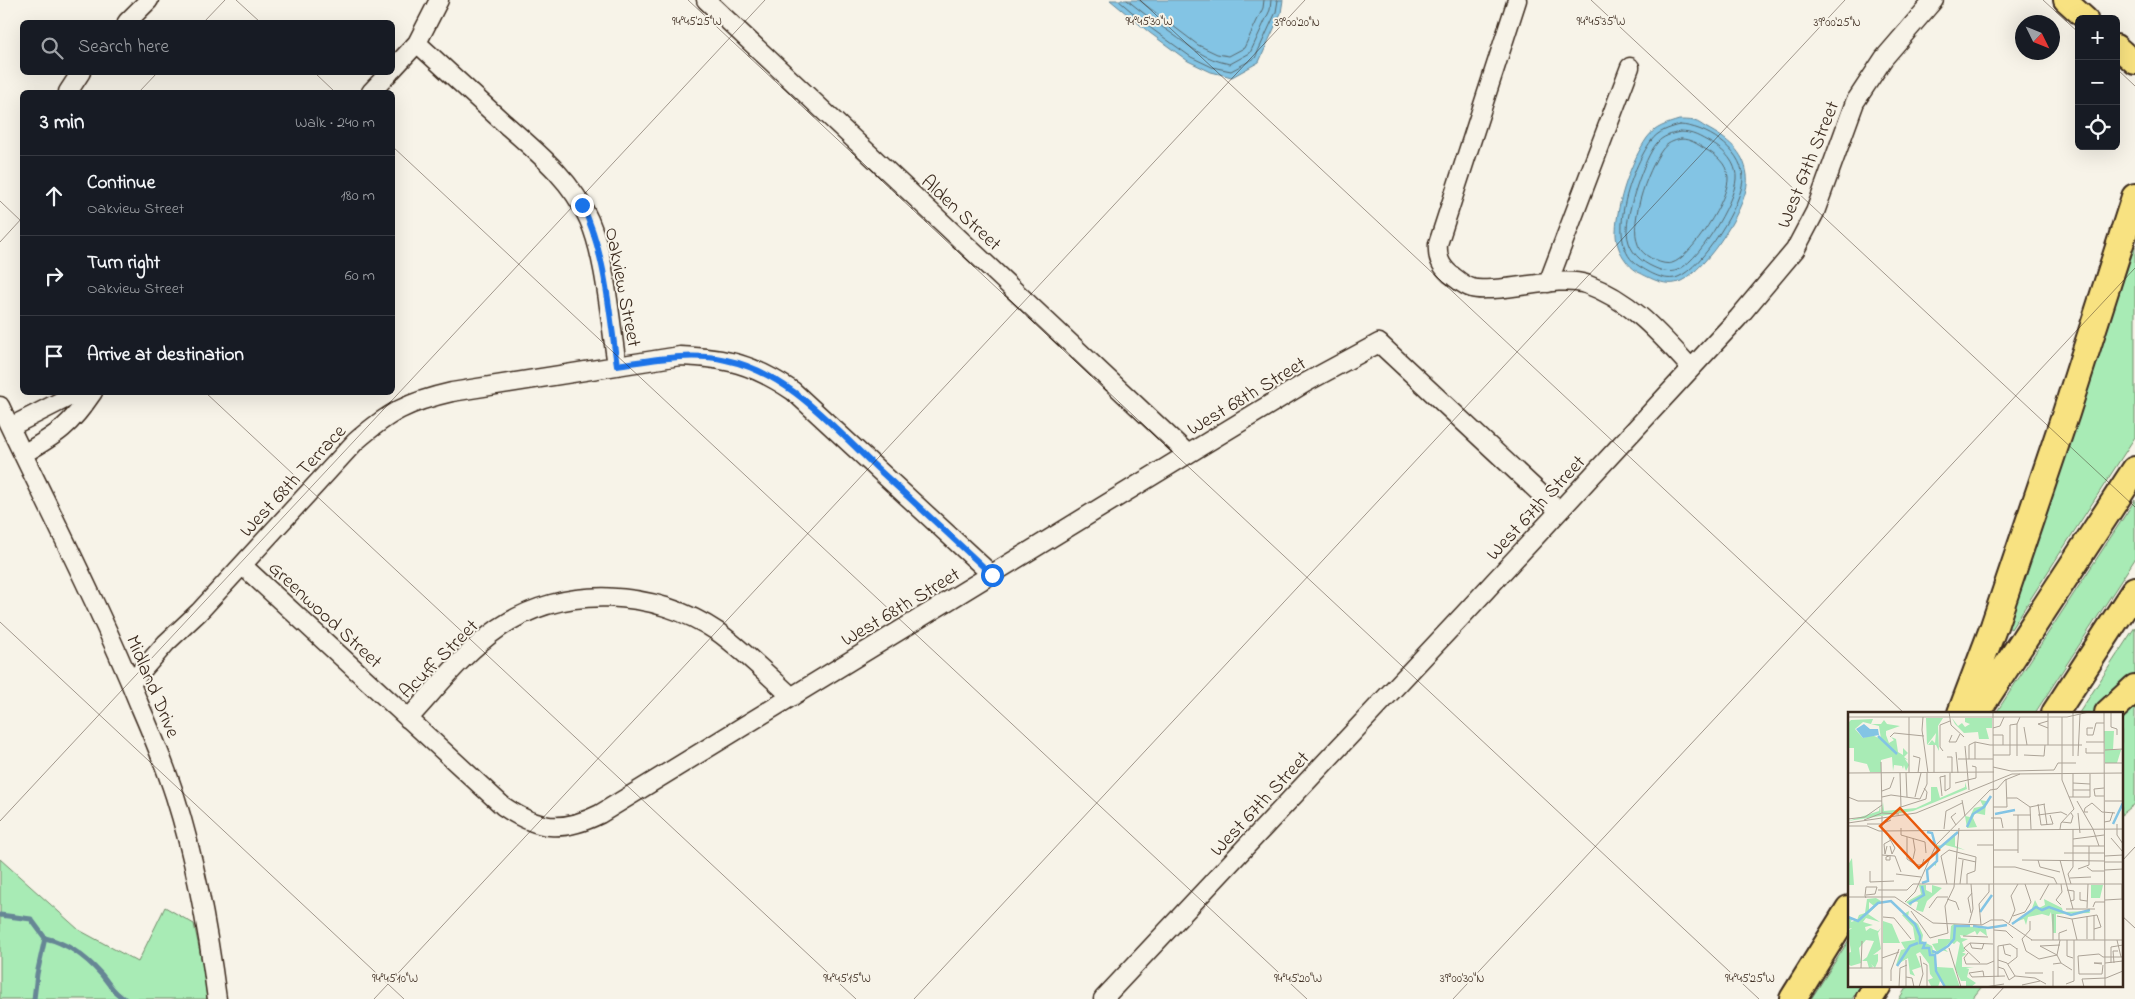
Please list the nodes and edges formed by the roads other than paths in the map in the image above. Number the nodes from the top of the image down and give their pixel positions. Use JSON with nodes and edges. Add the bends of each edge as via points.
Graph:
{"nodes":[{"id":1,"x":149,"y":0,"type":"edge"},
{"id":2,"x":439,"y":0,"type":"edge"},
{"id":3,"x":706,"y":0,"type":"edge"},
{"id":4,"x":1517,"y":0,"type":"edge"},
{"id":5,"x":1934,"y":0,"type":"edge"},
{"id":6,"x":2065,"y":0,"type":"edge"},
{"id":7,"x":2082,"y":15,"type":"edge"},
{"id":8,"x":129,"y":20,"type":"edge"},
{"id":9,"x":417,"y":43,"type":"junction"},
{"id":10,"x":2120,"y":50,"type":"edge"},
{"id":11,"x":2135,"y":63,"type":"edge"},
{"id":12,"x":395,"y":67,"type":"edge"},
{"id":13,"x":1630,"y":67,"type":"dead end"},
{"id":14,"x":78,"y":75,"type":"edge"},
{"id":15,"x":387,"y":75,"type":"edge"},
{"id":16,"x":69,"y":90,"type":"edge"},
{"id":17,"x":373,"y":90,"type":"edge"},
{"id":18,"x":2135,"y":197,"type":"edge"},
{"id":19,"x":1548,"y":283,"type":"junction"},
{"id":20,"x":617,"y":365,"type":"junction"},
{"id":21,"x":1691,"y":368,"type":"junction"},
{"id":22,"x":74,"y":395,"type":"edge"},
{"id":23,"x":91,"y":395,"type":"edge"},
{"id":24,"x":0,"y":406,"type":"edge"},
{"id":25,"x":10,"y":427,"type":"junction"},
{"id":26,"x":23,"y":454,"type":"junction"},
{"id":27,"x":1188,"y":454,"type":"junction"},
{"id":28,"x":2135,"y":470,"type":"edge"},
{"id":29,"x":1559,"y":511,"type":"junction"},
{"id":30,"x":242,"y":566,"type":"junction"},
{"id":31,"x":992,"y":575,"type":"junction"},
{"id":32,"x":2135,"y":590,"type":"edge"},
{"id":33,"x":131,"y":683,"type":"junction"},
{"id":34,"x":2135,"y":688,"type":"edge"},
{"id":35,"x":792,"y":697,"type":"junction"},
{"id":36,"x":1961,"y":712,"type":"edge"},
{"id":37,"x":1977,"y":712,"type":"edge"},
{"id":38,"x":2056,"y":712,"type":"edge"},
{"id":39,"x":2109,"y":712,"type":"edge"},
{"id":40,"x":408,"y":719,"type":"junction"},
{"id":41,"x":542,"y":826,"type":"joint"},
{"id":42,"x":1848,"y":911,"type":"edge"},
{"id":43,"x":1877,"y":986,"type":"edge"},
{"id":44,"x":217,"y":999,"type":"edge"},
{"id":45,"x":1103,"y":999,"type":"edge"},
{"id":46,"x":1793,"y":999,"type":"edge"},
{"id":47,"x":1869,"y":999,"type":"edge"}],
"edges":[{"from":1,"to":8,"type":"street"},
{"from":2,"to":9,"type":"street"},
{"from":3,"to":27,"type":"street","name":"Alden Street"},
{"from":4,"to":19,"type":"street","via":[[1438,244],[1437,257],[1460,283],[1473,289],[1509,289]]},
{"from":5,"to":21,"type":"street","name":"West 67th Street","via":[[1884,58],[1855,102],[1815,212],[1795,250]]},
{"from":6,"to":7,"type":"main road"},
{"from":9,"to":12,"type":"street"},
{"from":9,"to":20,"type":"street","name":"Oakview Street","via":[[573,190],[595,236]]},
{"from":10,"to":11,"type":"main road"},
{"from":13,"to":19,"type":"street"},
{"from":14,"to":16,"type":"street"},
{"from":15,"to":17,"type":"street"},
{"from":18,"to":36,"type":"highway","via":[[2066,413]]},
{"from":19,"to":21,"type":"street","via":[[1584,284],[1620,300],[1648,322]]},
{"from":20,"to":30,"type":"street","name":"West 68th Terrace","via":[[452,392],[402,407],[379,421],[355,442]]},
{"from":20,"to":31,"type":"street","name":"Oakview Street","via":[[680,356],[711,357],[742,364],[772,377],[817,412]]},
{"from":21,"to":29,"type":"street","name":"West 67th Street"},
{"from":22,"to":25,"type":"street"},
{"from":23,"to":26,"type":"street","via":[[67,427]]},
{"from":24,"to":25,"type":"street","name":"Midland Drive"},
{"from":25,"to":26,"type":"street","name":"Midland Drive"},
{"from":26,"to":33,"type":"street","name":"Midland Drive"},
{"from":27,"to":29,"type":"street","name":"West 68th Street","via":[[1378,343]]},
{"from":27,"to":31,"type":"street","name":"West 68th Street"},
{"from":28,"to":37,"type":"highway"},
{"from":29,"to":45,"type":"street","name":"West 67th Street"},
{"from":30,"to":33,"type":"street","name":"West 68th Terrace","via":[[166,642]]},
{"from":30,"to":40,"type":"street","name":"Greenwood Street"},
{"from":31,"to":35,"type":"street","name":"West 68th Street"},
{"from":32,"to":38,"type":"highway"},
{"from":33,"to":44,"type":"street","name":"Midland Drive","via":[[175,794],[208,931]]},
{"from":34,"to":39,"type":"highway"},
{"from":35,"to":40,"type":"street","name":"Acuff Street","via":[[737,647],[688,615],[647,602],[594,598],[545,607],[499,628],[472,650]]},
{"from":35,"to":41,"type":"street","name":"West 68th Street","via":[[600,814],[563,826]]},
{"from":40,"to":41,"type":"street","name":"Greenwood Street","via":[[504,806]]},
{"from":42,"to":46,"type":"highway"},
{"from":43,"to":47,"type":"highway"}]}
